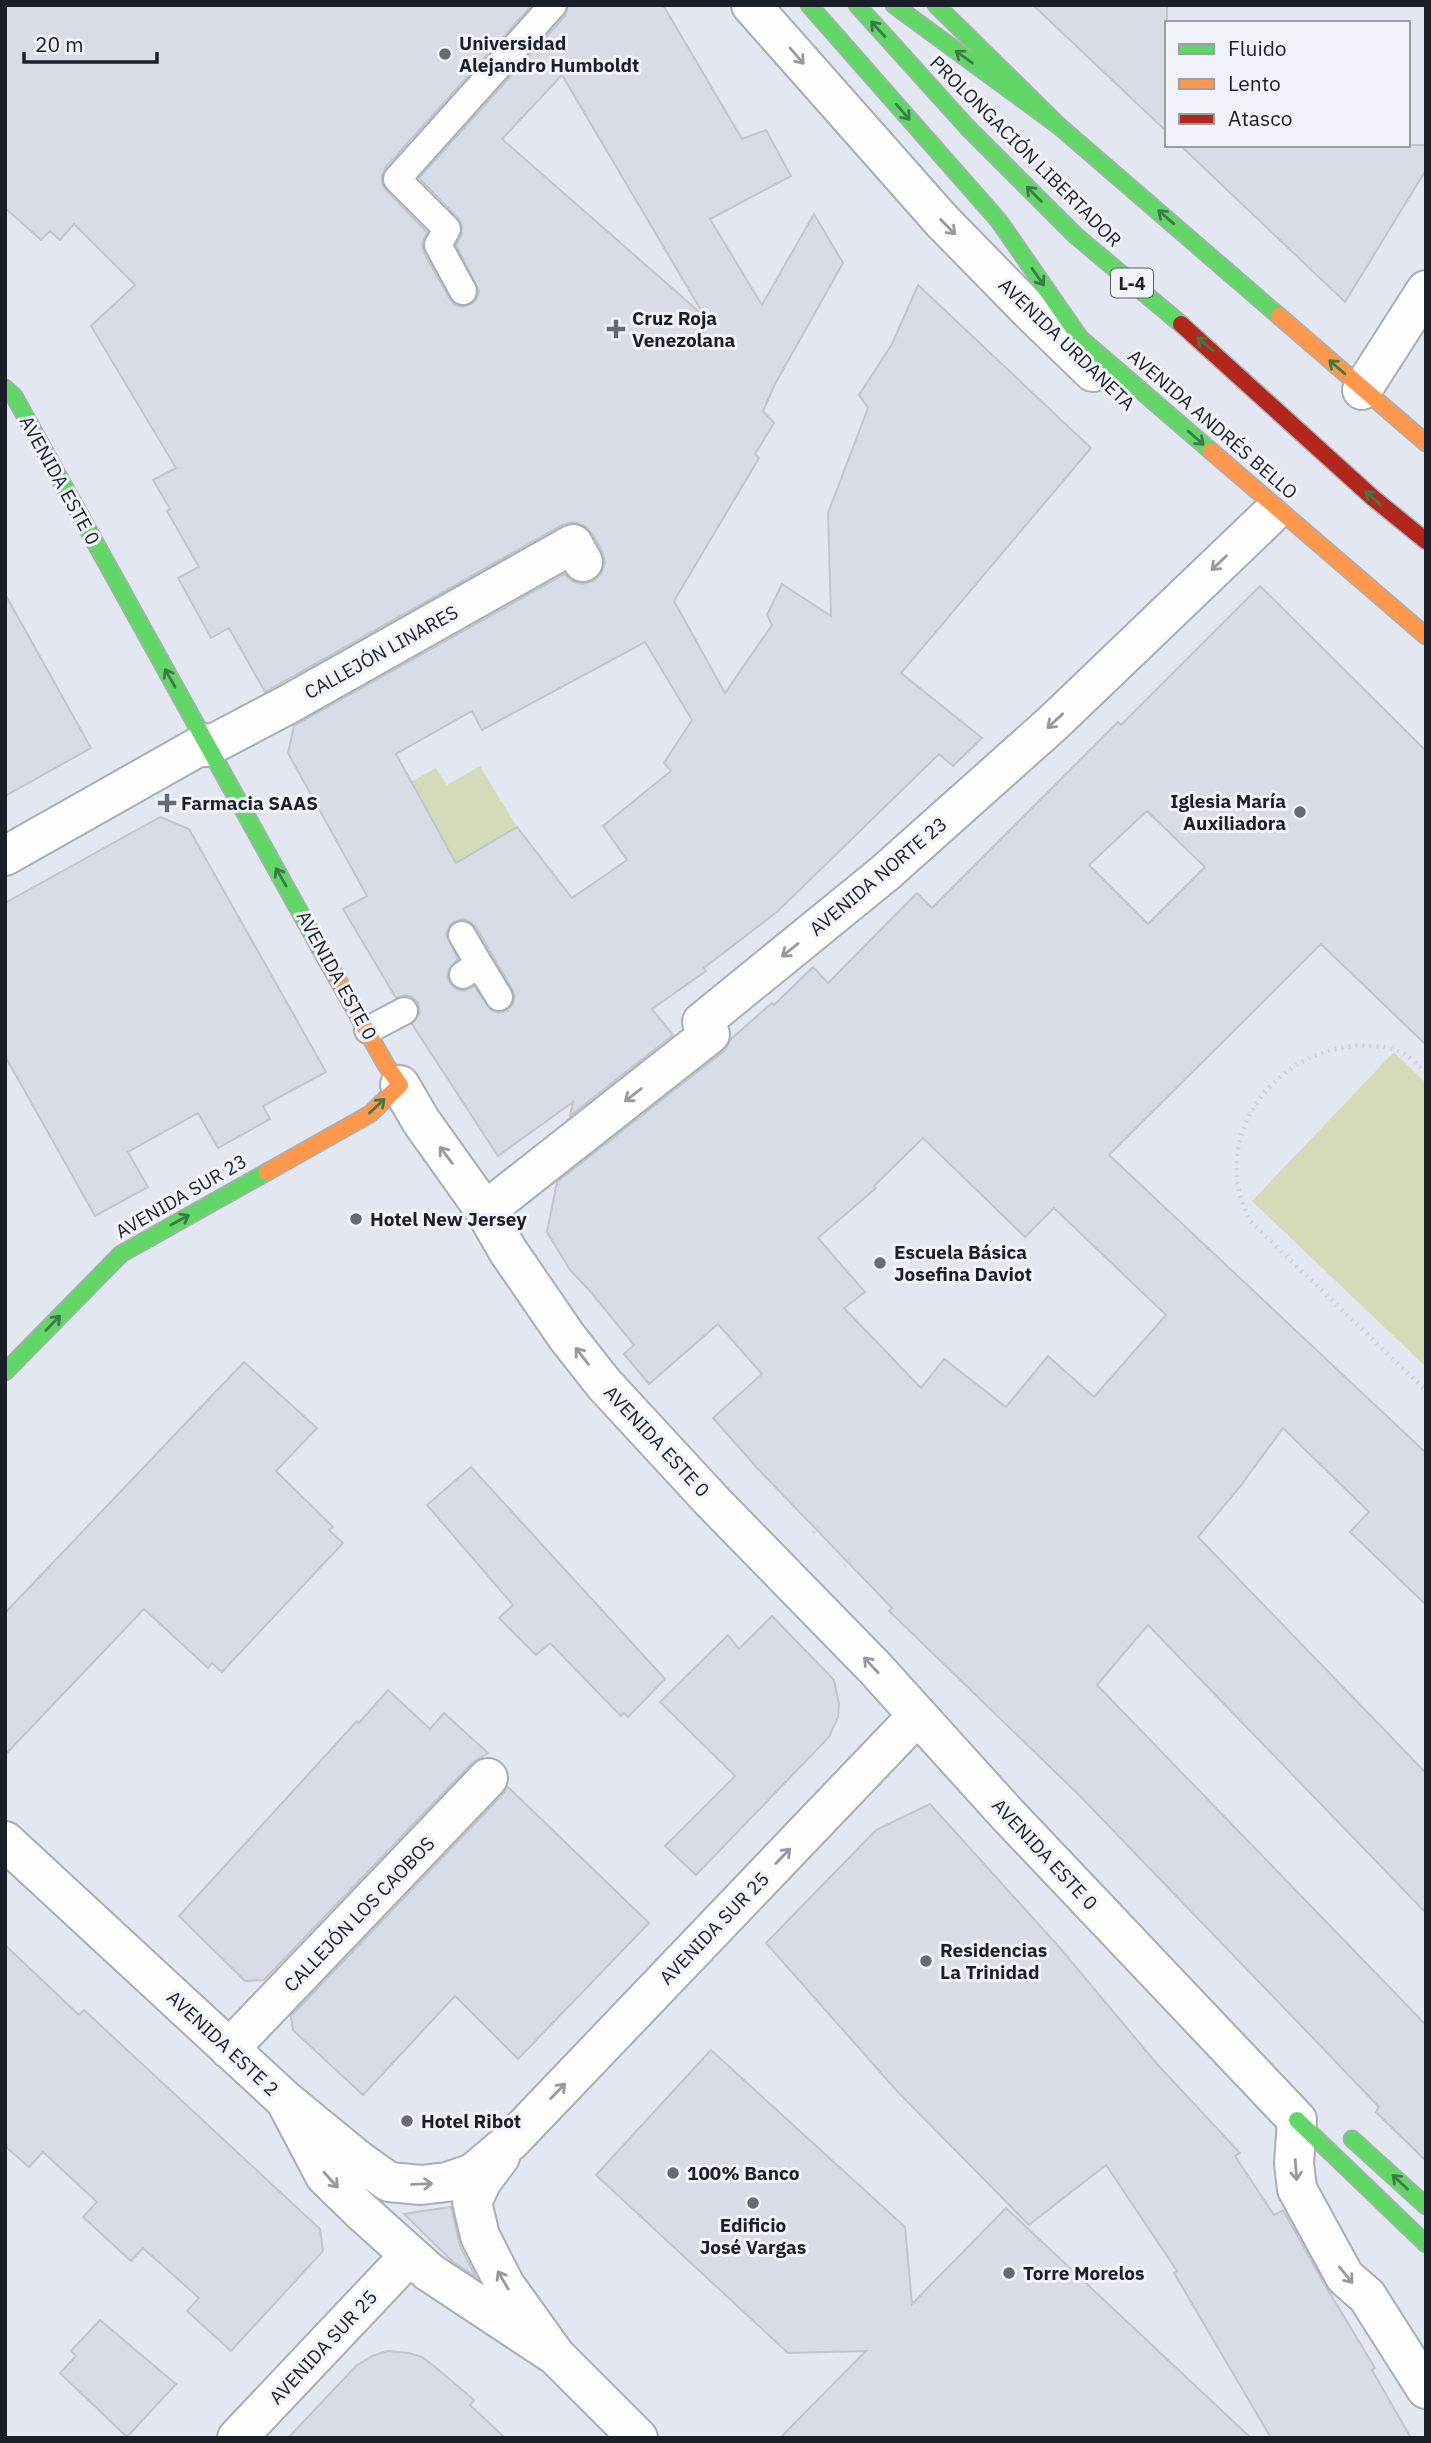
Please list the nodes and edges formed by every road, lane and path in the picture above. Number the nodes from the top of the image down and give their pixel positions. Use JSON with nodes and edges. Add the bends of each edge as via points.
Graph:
{"nodes":[{"id":1,"x":553,"y":5,"type":"edge"},
{"id":2,"x":751,"y":5,"type":"edge"},
{"id":3,"x":809,"y":5,"type":"edge"},
{"id":4,"x":857,"y":5,"type":"edge"},
{"id":5,"x":894,"y":5,"type":"edge"},
{"id":6,"x":936,"y":5,"type":"edge"},
{"id":7,"x":1059,"y":126,"type":"junction"},
{"id":8,"x":463,"y":290,"type":"dead end"},
{"id":9,"x":1426,"y":290,"type":"edge"},
{"id":10,"x":5,"y":388,"type":"edge"},
{"id":11,"x":1362,"y":390,"type":"junction"},
{"id":12,"x":1426,"y":443,"type":"edge"},
{"id":13,"x":1269,"y":516,"type":"junction"},
{"id":14,"x":1426,"y":541,"type":"edge"},
{"id":15,"x":566,"y":563,"type":"dead end"},
{"id":16,"x":1426,"y":637,"type":"edge"},
{"id":17,"x":206,"y":745,"type":"junction"},
{"id":18,"x":5,"y":856,"type":"edge"},
{"id":19,"x":461,"y":935,"type":"dead end"},
{"id":20,"x":499,"y":997,"type":"dead end"},
{"id":21,"x":404,"y":1011,"type":"dead end"},
{"id":22,"x":368,"y":1030,"type":"junction"},
{"id":23,"x":1426,"y":1073,"type":"edge"},
{"id":24,"x":400,"y":1085,"type":"junction"},
{"id":25,"x":485,"y":1211,"type":"junction"},
{"id":26,"x":5,"y":1372,"type":"edge"},
{"id":27,"x":1426,"y":1391,"type":"edge"},
{"id":28,"x":819,"y":1526,"type":"dead end"},
{"id":29,"x":813,"y":1533,"type":"dead end"},
{"id":30,"x":851,"y":1558,"type":"dead end"},
{"id":31,"x":844,"y":1566,"type":"dead end"},
{"id":32,"x":917,"y":1716,"type":"junction"},
{"id":33,"x":488,"y":1778,"type":"dead end"},
{"id":34,"x":5,"y":1841,"type":"edge"},
{"id":35,"x":229,"y":2049,"type":"junction"},
{"id":36,"x":285,"y":2100,"type":"junction"},
{"id":37,"x":1307,"y":2120,"type":"junction"},
{"id":38,"x":1336,"y":2127,"type":"dead end"},
{"id":39,"x":511,"y":2141,"type":"junction"},
{"id":40,"x":1426,"y":2206,"type":"edge"},
{"id":41,"x":1426,"y":2244,"type":"edge"},
{"id":42,"x":409,"y":2256,"type":"junction"},
{"id":43,"x":556,"y":2356,"type":"junction"},
{"id":44,"x":1426,"y":2389,"type":"edge"},
{"id":45,"x":237,"y":2438,"type":"edge"},
{"id":46,"x":638,"y":2438,"type":"edge"}],
"edges":[{"from":1,"to":8,"type":"lane","via":[[397,179],[447,229],[438,245]]},
{"from":2,"to":13,"type":"street","name":"AVENIDA URDANETA","one_way":true,"via":[[942,221],[1030,311],[1114,393]]},
{"from":3,"to":16,"type":"main road","name":"AVENIDA ANDRÉS BELLO","one_way":true,"via":[[999,221],[1080,338]]},
{"from":14,"to":4,"type":"main road","name":"PROLONGACIÓN LIBERTADOR","number":"L-4","one_way":true,"via":[[1075,235],[968,128]]},
{"from":7,"to":5,"type":"main road","one_way":true},
{"from":6,"to":7,"type":"main road"},
{"from":11,"to":7,"type":"main road","one_way":true},
{"from":9,"to":11,"type":"street"},
{"from":17,"to":10,"type":"main road","name":"AVENIDA ESTE 0","one_way":true,"via":[[14,396]]},
{"from":11,"to":12,"type":"main road"},
{"from":13,"to":16,"type":"street","name":"AVENIDA URDANETA"},
{"from":13,"to":25,"type":"street","name":"AVENIDA NORTE 23","one_way":true,"via":[[1024,750],[885,873],[702,1022],[710,1034]]},
{"from":15,"to":17,"type":"street","name":"CALLEJÓN LINARES"},
{"from":17,"to":18,"type":"street","name":"CALLEJÓN LINARES"},
{"from":22,"to":17,"type":"main road","name":"AVENIDA ESTE 0","one_way":true},
{"from":19,"to":20,"type":"lane","via":[[471,969]]},
{"from":21,"to":22,"type":"lane"},
{"from":22,"to":24,"type":"main road","name":"AVENIDA ESTE 0"},
{"from":23,"to":27,"type":"path","via":[[1403,1053],[1377,1046],[1341,1047],[1307,1057],[1277,1078],[1255,1105],[1241,1138],[1237,1174],[1243,1209],[1250,1221]]},
{"from":25,"to":24,"type":"street","name":"AVENIDA ESTE 0","one_way":true},
{"from":26,"to":24,"type":"main road","name":"AVENIDA SUR 23","one_way":true,"via":[[121,1254],[370,1114]]},
{"from":32,"to":25,"type":"street","name":"AVENIDA ESTE 0","one_way":true,"via":[[604,1384]]},
{"from":28,"to":29,"type":"path"},
{"from":30,"to":31,"type":"path"},
{"from":32,"to":37,"type":"street","name":"AVENIDA ESTE 0"},
{"from":39,"to":32,"type":"street","name":"AVENIDA SUR 25","one_way":true},
{"from":33,"to":35,"type":"street","name":"CALLEJÓN LOS CAOBOS"},
{"from":34,"to":35,"type":"street","name":"AVENIDA ESTE 2"},
{"from":35,"to":36,"type":"street","name":"AVENIDA ESTE 2"},
{"from":36,"to":39,"type":"street","name":"AVENIDA SUR 25","one_way":true,"via":[[389,2182],[421,2185],[465,2176]]},
{"from":36,"to":42,"type":"street","name":"AVENIDA ESTE 2","one_way":true,"via":[[326,2176]]},
{"from":37,"to":41,"type":"main road"},
{"from":37,"to":44,"type":"street","one_way":true,"via":[[1294,2163],[1297,2189],[1345,2277],[1367,2295]]},
{"from":40,"to":38,"type":"main road","one_way":true},
{"from":43,"to":39,"type":"street","name":"AVENIDA SUR 25","one_way":true,"via":[[505,2286],[476,2224],[472,2202]]},
{"from":42,"to":43,"type":"street","name":"AVENIDA ESTE 2"},
{"from":42,"to":45,"type":"street","name":"AVENIDA SUR 25"},
{"from":43,"to":46,"type":"street"}]}
